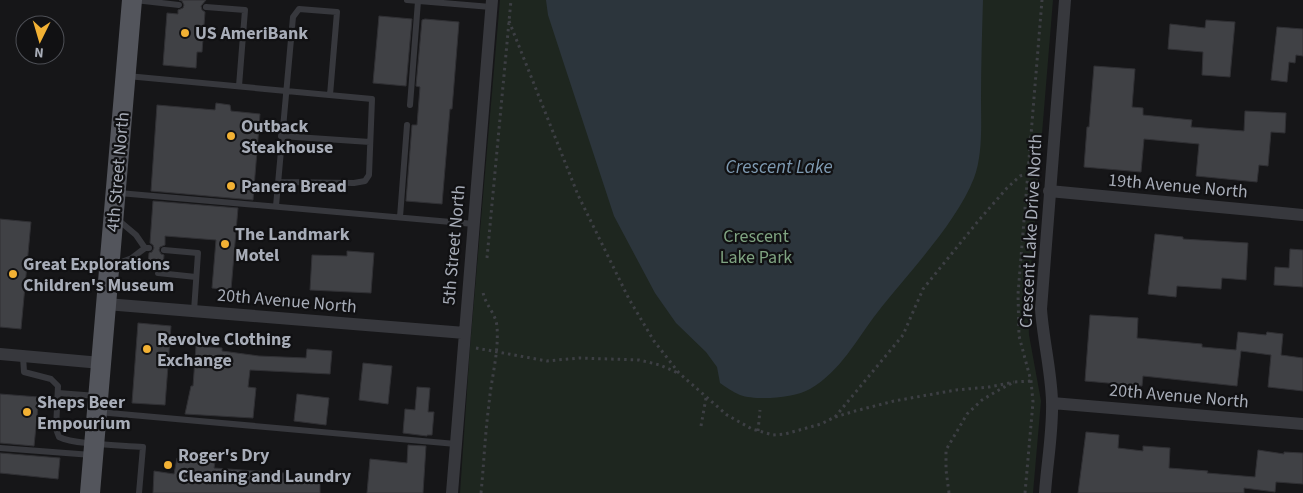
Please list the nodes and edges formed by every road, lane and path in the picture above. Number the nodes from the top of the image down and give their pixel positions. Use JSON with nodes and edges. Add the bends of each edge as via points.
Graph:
{"nodes":[{"id":1,"x":132,"y":0,"type":"edge"},
{"id":2,"x":407,"y":0,"type":"edge"},
{"id":3,"x":511,"y":0,"type":"edge"},
{"id":4,"x":1042,"y":0,"type":"edge"},
{"id":5,"x":1065,"y":0,"type":"edge"},
{"id":6,"x":418,"y":1,"type":"edge"},
{"id":7,"x":492,"y":3,"type":"edge"},
{"id":8,"x":179,"y":5,"type":"dead end"},
{"id":9,"x":206,"y":8,"type":"dead end"},
{"id":10,"x":509,"y":21,"type":"junction"},
{"id":11,"x":126,"y":76,"type":"junction"},
{"id":12,"x":240,"y":86,"type":"junction"},
{"id":13,"x":286,"y":91,"type":"junction"},
{"id":14,"x":330,"y":95,"type":"junction"},
{"id":15,"x":410,"y":105,"type":"dead end"},
{"id":16,"x":407,"y":125,"type":"dead end"},
{"id":17,"x":281,"y":136,"type":"junction"},
{"id":18,"x":370,"y":142,"type":"junction"},
{"id":19,"x":1027,"y":174,"type":"junction"},
{"id":20,"x":278,"y":182,"type":"junction"},
{"id":21,"x":1049,"y":191,"type":"junction"},
{"id":22,"x":116,"y":192,"type":"junction"},
{"id":23,"x":276,"y":206,"type":"junction"},
{"id":24,"x":1303,"y":215,"type":"edge"},
{"id":25,"x":114,"y":217,"type":"junction"},
{"id":26,"x":400,"y":217,"type":"junction"},
{"id":27,"x":474,"y":224,"type":"junction"},
{"id":28,"x":164,"y":250,"type":"dead end"},
{"id":29,"x":486,"y":264,"type":"dead end"},
{"id":30,"x":109,"y":266,"type":"junction"},
{"id":31,"x":158,"y":274,"type":"dead end"},
{"id":32,"x":196,"y":276,"type":"junction"},
{"id":33,"x":484,"y":284,"type":"dead end"},
{"id":34,"x":106,"y":304,"type":"junction"},
{"id":35,"x":194,"y":311,"type":"junction"},
{"id":36,"x":464,"y":340,"type":"junction"},
{"id":37,"x":496,"y":352,"type":"junction"},
{"id":38,"x":0,"y":354,"type":"edge"},
{"id":39,"x":23,"y":356,"type":"junction"},
{"id":40,"x":101,"y":362,"type":"junction"},
{"id":41,"x":679,"y":373,"type":"junction"},
{"id":42,"x":1031,"y":381,"type":"junction"},
{"id":43,"x":1014,"y":382,"type":"junction"},
{"id":44,"x":58,"y":393,"type":"junction"},
{"id":45,"x":706,"y":398,"type":"junction"},
{"id":46,"x":1052,"y":403,"type":"junction"},
{"id":47,"x":97,"y":404,"type":"junction"},
{"id":48,"x":760,"y":410,"type":"dead end"},
{"id":49,"x":835,"y":417,"type":"junction"},
{"id":50,"x":1303,"y":424,"type":"edge"},
{"id":51,"x":701,"y":426,"type":"dead end"},
{"id":52,"x":758,"y":431,"type":"junction"},
{"id":53,"x":456,"y":444,"type":"junction"},
{"id":54,"x":0,"y":448,"type":"edge"},
{"id":55,"x":93,"y":449,"type":"junction"},
{"id":56,"x":90,"y":493,"type":"edge"},
{"id":57,"x":139,"y":493,"type":"edge"},
{"id":58,"x":452,"y":493,"type":"edge"},
{"id":59,"x":481,"y":493,"type":"edge"},
{"id":60,"x":949,"y":493,"type":"edge"},
{"id":61,"x":1024,"y":493,"type":"edge"},
{"id":62,"x":1045,"y":493,"type":"edge"}],
"edges":[{"from":1,"to":8,"type":"lane"},
{"from":1,"to":11,"type":"main road","name":"4th Street North"},
{"from":2,"to":6,"type":"lane"},
{"from":3,"to":10,"type":"path"},
{"from":4,"to":19,"type":"path"},
{"from":5,"to":21,"type":"street","name":"Crescent Lake Drive North"},
{"from":6,"to":7,"type":"lane"},
{"from":6,"to":15,"type":"lane"},
{"from":7,"to":27,"type":"street","name":"5th Street North"},
{"from":9,"to":12,"type":"lane","via":[[244,10]]},
{"from":10,"to":29,"type":"path"},
{"from":10,"to":41,"type":"path","via":[[582,203],[643,324]]},
{"from":11,"to":12,"type":"lane"},
{"from":11,"to":22,"type":"main road","name":"4th Street North"},
{"from":12,"to":13,"type":"lane"},
{"from":13,"to":14,"type":"lane"},
{"from":13,"to":14,"type":"lane","via":[[293,17],[299,9],[337,12]]},
{"from":13,"to":17,"type":"lane"},
{"from":14,"to":18,"type":"lane","via":[[372,99]]},
{"from":16,"to":26,"type":"lane"},
{"from":17,"to":18,"type":"lane"},
{"from":17,"to":20,"type":"lane"},
{"from":18,"to":20,"type":"lane","via":[[369,175],[365,181],[354,184]]},
{"from":19,"to":42,"type":"path","via":[[1018,294],[1019,336]]},
{"from":19,"to":49,"type":"path","via":[[1007,188],[939,268],[923,289],[903,335]]},
{"from":20,"to":23,"type":"lane"},
{"from":21,"to":24,"type":"street","name":"19th Avenue North"},
{"from":21,"to":46,"type":"street","name":"Crescent Lake Drive North","via":[[1041,308]]},
{"from":22,"to":23,"type":"lane"},
{"from":22,"to":25,"type":"main road","name":"4th Street North"},
{"from":23,"to":26,"type":"lane"},
{"from":25,"to":30,"type":"main road","name":"4th Street North"},
{"from":25,"to":30,"type":"lane","via":[[147,248],[132,258]]},
{"from":26,"to":27,"type":"lane"},
{"from":27,"to":36,"type":"street","name":"5th Street North"},
{"from":28,"to":32,"type":"lane","via":[[198,253]]},
{"from":30,"to":34,"type":"main road","name":"4th Street North"},
{"from":31,"to":32,"type":"lane"},
{"from":32,"to":35,"type":"lane"},
{"from":33,"to":37,"type":"path","via":[[486,304],[495,316],[497,327]]},
{"from":34,"to":35,"type":"street","name":"20th Avenue North"},
{"from":34,"to":40,"type":"main road","name":"4th Street North"},
{"from":35,"to":36,"type":"street","name":"20th Avenue North"},
{"from":36,"to":37,"type":"path"},
{"from":36,"to":53,"type":"street","name":"5th Street North"},
{"from":37,"to":41,"type":"path","via":[[546,362],[579,358],[638,360]]},
{"from":37,"to":59,"type":"path"},
{"from":38,"to":39,"type":"street"},
{"from":39,"to":40,"type":"street"},
{"from":39,"to":44,"type":"lane","via":[[24,372],[53,380]]},
{"from":40,"to":47,"type":"main road","name":"4th Street North"},
{"from":41,"to":45,"type":"path"},
{"from":42,"to":43,"type":"path"},
{"from":42,"to":61,"type":"path","via":[[1033,402]]},
{"from":43,"to":49,"type":"path","via":[[894,401]]},
{"from":43,"to":60,"type":"path","via":[[982,400],[967,414],[946,450]]},
{"from":44,"to":47,"type":"lane"},
{"from":44,"to":55,"type":"lane","via":[[58,436]]},
{"from":45,"to":51,"type":"path"},
{"from":45,"to":52,"type":"path","via":[[727,415]]},
{"from":46,"to":50,"type":"street","name":"20th Avenue North"},
{"from":46,"to":62,"type":"street","name":"Crescent Lake Drive North"},
{"from":47,"to":53,"type":"lane"},
{"from":47,"to":55,"type":"main road","name":"4th Street North"},
{"from":48,"to":52,"type":"path"},
{"from":49,"to":52,"type":"path","via":[[794,433],[773,435]]},
{"from":53,"to":58,"type":"street","name":"5th Street North"},
{"from":54,"to":55,"type":"lane"},
{"from":55,"to":56,"type":"main road","name":"4th Street North"},
{"from":55,"to":57,"type":"lane","via":[[143,447]]}]}
